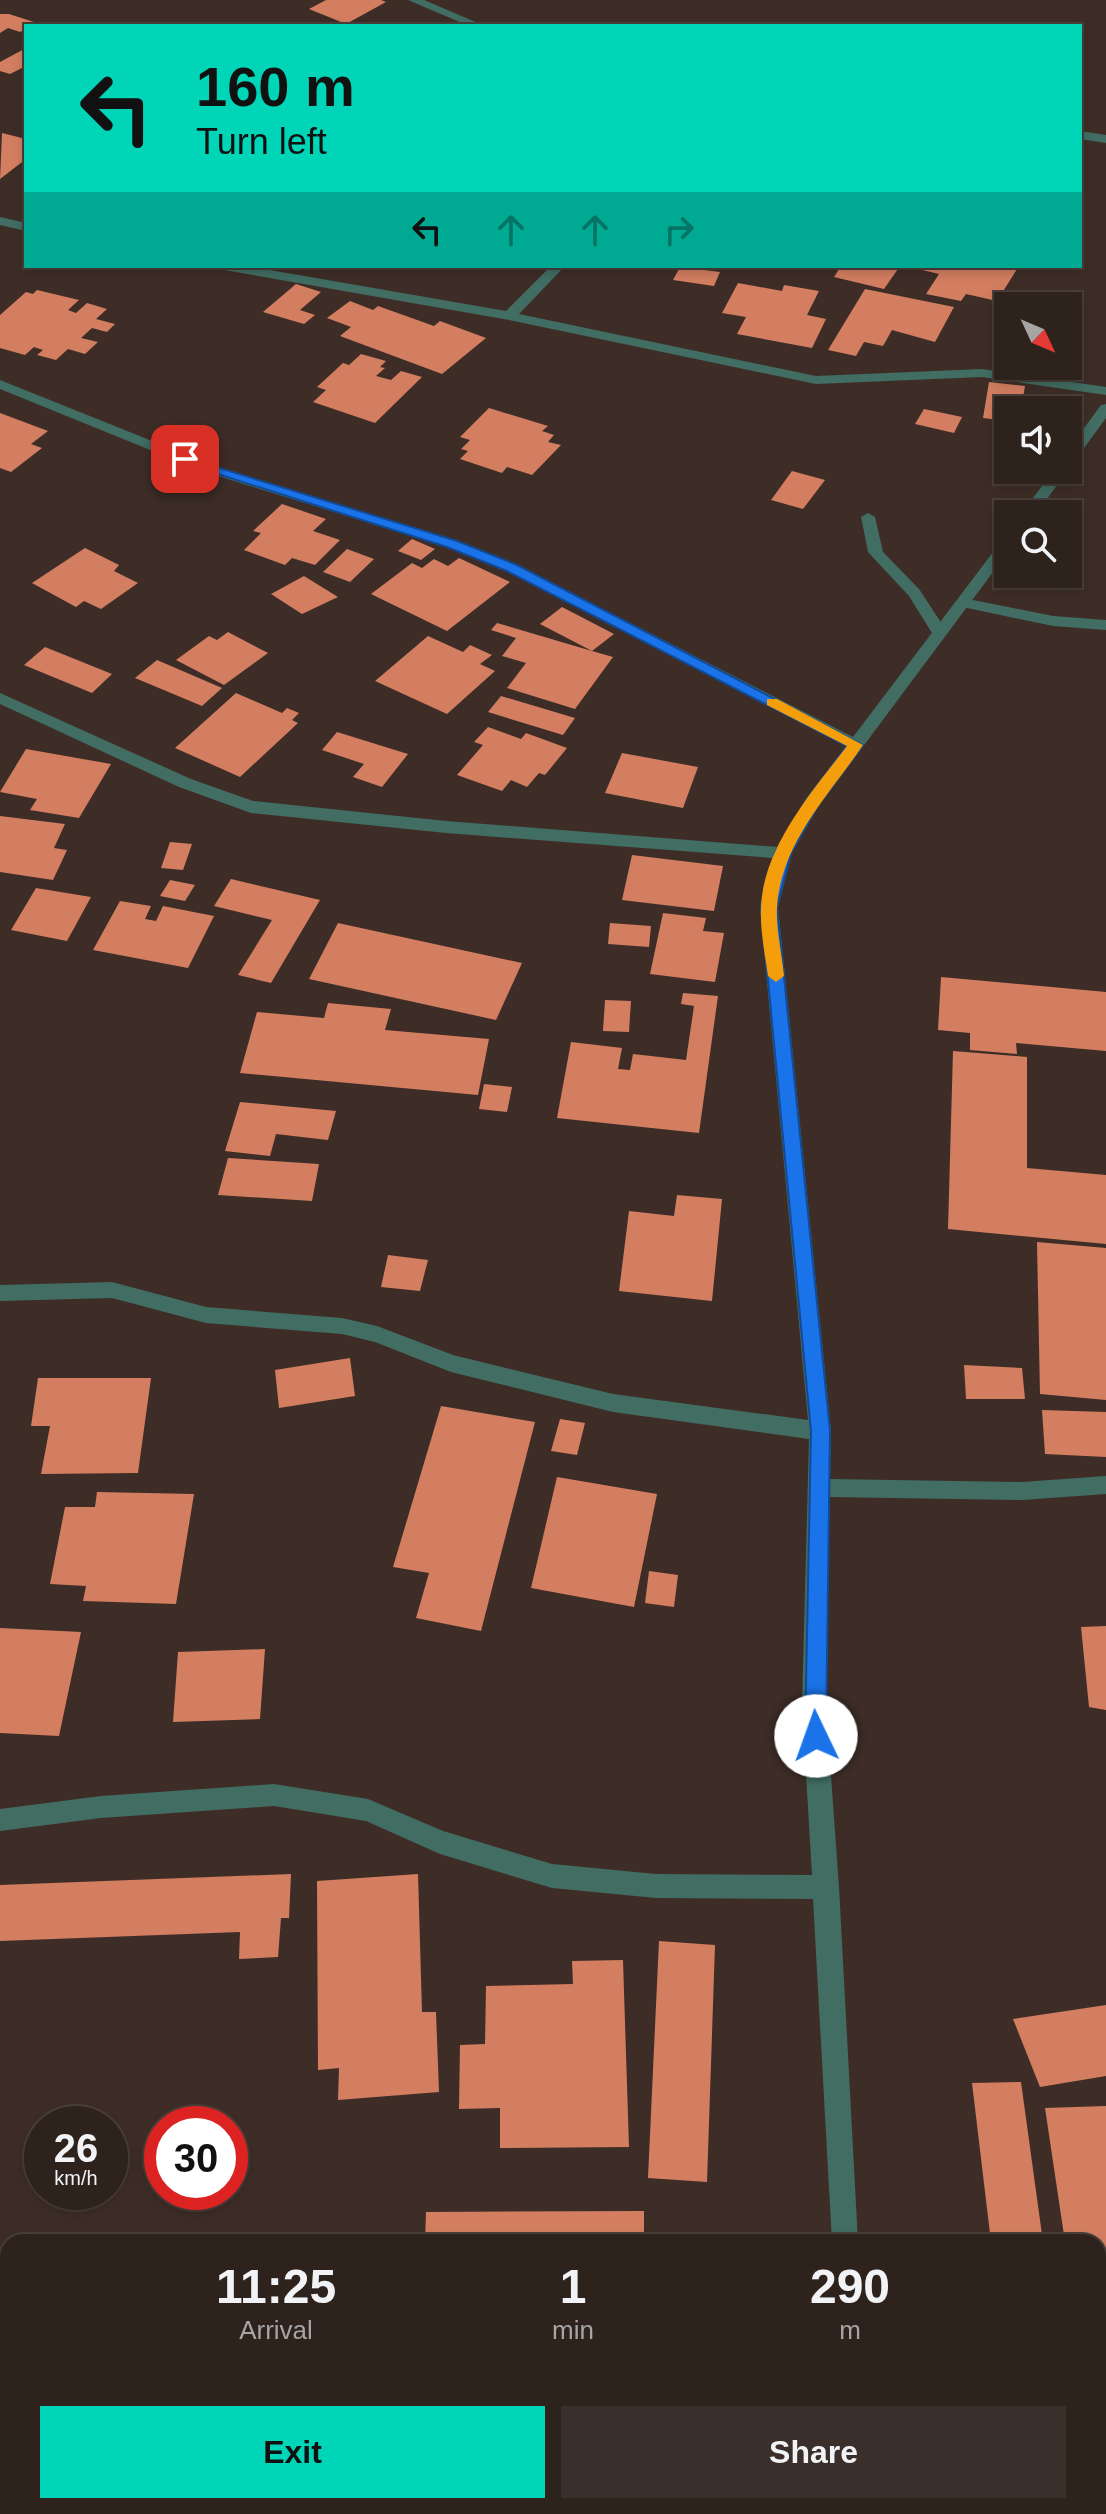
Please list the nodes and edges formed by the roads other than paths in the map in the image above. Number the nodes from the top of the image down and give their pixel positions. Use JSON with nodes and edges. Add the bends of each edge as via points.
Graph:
{"nodes":[{"id":1,"x":414,"y":0,"type":"edge"},
{"id":2,"x":474,"y":24,"type":"edge"},
{"id":3,"x":1082,"y":135,"type":"edge"},
{"id":4,"x":1106,"y":139,"type":"edge"},
{"id":5,"x":0,"y":221,"type":"edge"},
{"id":6,"x":24,"y":227,"type":"edge"},
{"id":7,"x":235,"y":268,"type":"edge"},
{"id":8,"x":556,"y":268,"type":"edge"},
{"id":9,"x":509,"y":316,"type":"junction"},
{"id":10,"x":0,"y":384,"type":"edge"},
{"id":11,"x":1106,"y":391,"type":"edge"},
{"id":12,"x":1106,"y":408,"type":"edge"},
{"id":13,"x":1082,"y":441,"type":"edge"},
{"id":14,"x":868,"y":517,"type":"dead end"},
{"id":15,"x":994,"y":561,"type":"edge"},
{"id":16,"x":963,"y":603,"type":"junction"},
{"id":17,"x":1106,"y":625,"type":"edge"},
{"id":18,"x":938,"y":630,"type":"junction"},
{"id":19,"x":0,"y":698,"type":"edge"},
{"id":20,"x":856,"y":745,"type":"junction"},
{"id":21,"x":783,"y":853,"type":"junction"},
{"id":22,"x":0,"y":1293,"type":"edge"},
{"id":23,"x":820,"y":1431,"type":"junction"},
{"id":24,"x":1106,"y":1485,"type":"edge"},
{"id":25,"x":818,"y":1488,"type":"junction"},
{"id":26,"x":0,"y":1820,"type":"edge"},
{"id":27,"x":827,"y":1887,"type":"junction"},
{"id":28,"x":845,"y":2234,"type":"edge"}],
"edges":[{"from":1,"to":2,"type":"street"},
{"from":3,"to":4,"type":"street"},
{"from":5,"to":6,"type":"street"},
{"from":7,"to":9,"type":"street"},
{"from":8,"to":9,"type":"street"},
{"from":9,"to":11,"type":"street","via":[[816,380],[859,383],[966,373]]},
{"from":10,"to":20,"type":"street","via":[[207,468],[512,568]]},
{"from":12,"to":13,"type":"street"},
{"from":14,"to":18,"type":"street","via":[[869,543],[884,567],[910,588]]},
{"from":15,"to":16,"type":"street"},
{"from":16,"to":17,"type":"street","via":[[1053,621]]},
{"from":16,"to":18,"type":"street"},
{"from":18,"to":20,"type":"street"},
{"from":19,"to":21,"type":"street","via":[[185,783],[251,807]]},
{"from":20,"to":21,"type":"street","via":[[811,804]]},
{"from":21,"to":23,"type":"street","via":[[769,907]]},
{"from":22,"to":23,"type":"street","via":[[112,1290],[206,1315],[342,1326],[451,1363],[613,1403]]},
{"from":23,"to":25,"type":"street"},
{"from":24,"to":25,"type":"street","via":[[1022,1491]]},
{"from":25,"to":27,"type":"street","via":[[814,1706]]},
{"from":26,"to":27,"type":"street","via":[[274,1795],[368,1810],[440,1842],[552,1876],[656,1886]]},
{"from":27,"to":28,"type":"street"}]}
